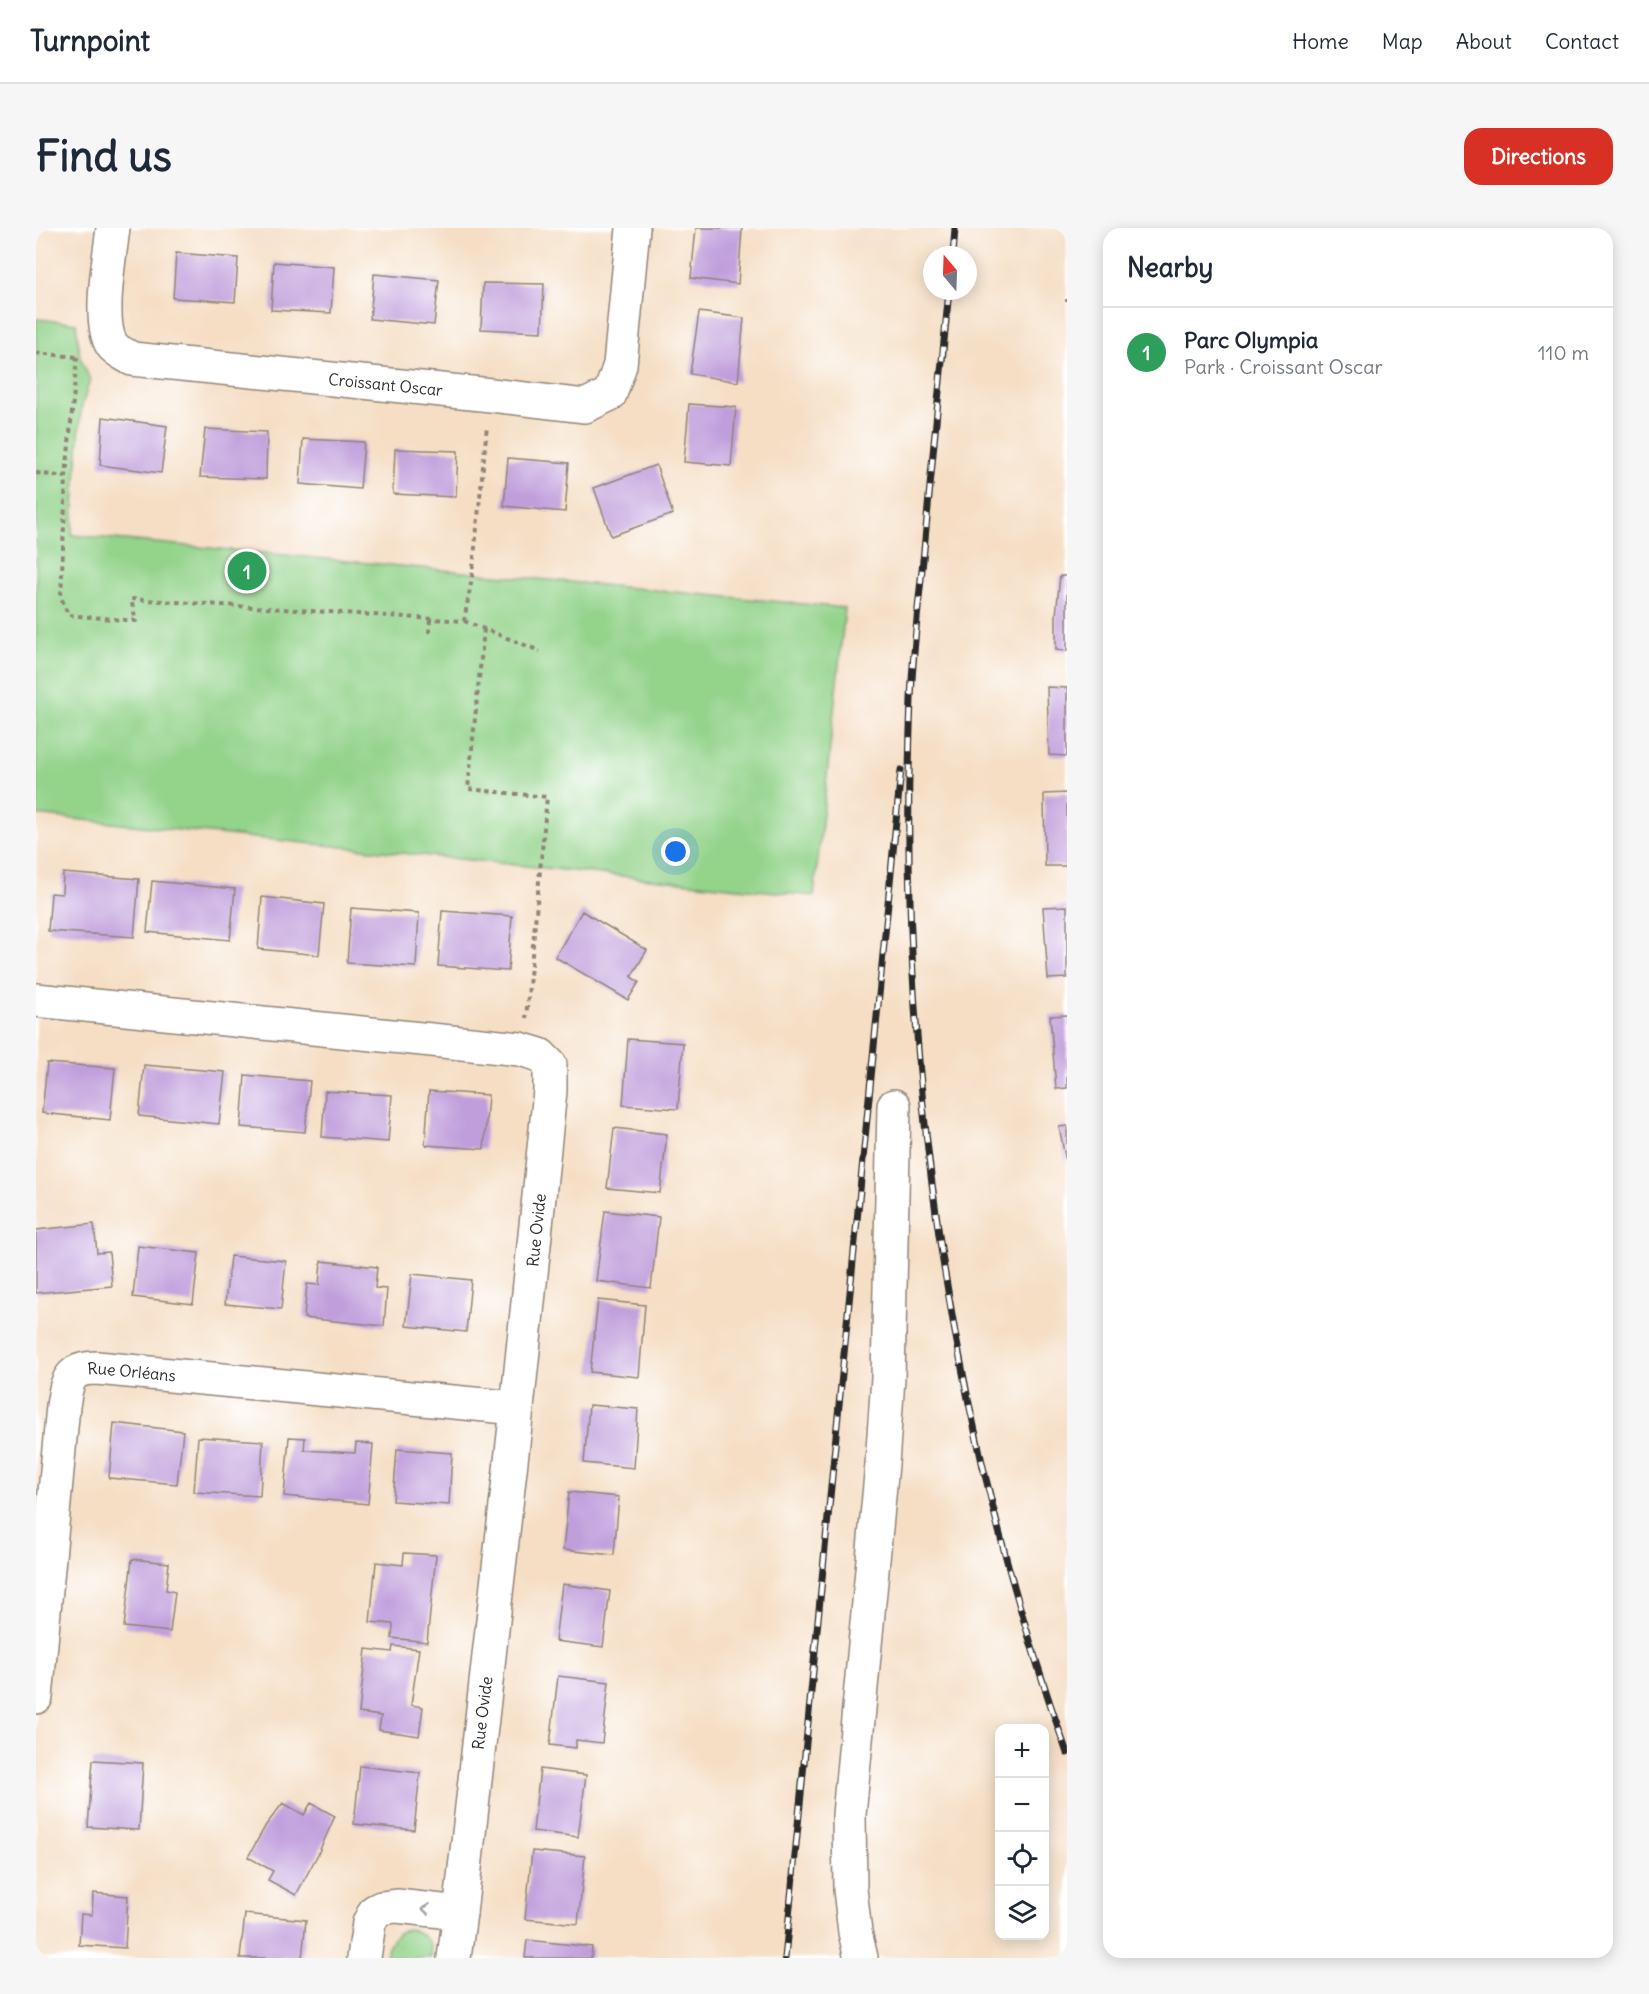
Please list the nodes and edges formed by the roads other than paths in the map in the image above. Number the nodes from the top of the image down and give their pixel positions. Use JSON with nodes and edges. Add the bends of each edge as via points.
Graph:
{"nodes":[{"id":1,"x":113,"y":228,"type":"edge"},
{"id":2,"x":633,"y":228,"type":"edge"},
{"id":3,"x":36,"y":1000,"type":"edge"},
{"id":4,"x":894,"y":1106,"type":"dead end"},
{"id":5,"x":517,"y":1408,"type":"junction"},
{"id":6,"x":36,"y":1697,"type":"edge"},
{"id":7,"x":460,"y":1913,"type":"junction"},
{"id":8,"x":364,"y":1958,"type":"edge"},
{"id":9,"x":454,"y":1958,"type":"edge"},
{"id":10,"x":861,"y":1958,"type":"edge"}],
"edges":[{"from":1,"to":2,"type":"street","name":"Croissant Oscar","via":[[104,309],[107,330],[112,346],[132,359],[585,406],[610,394],[620,365]]},
{"from":3,"to":5,"type":"street","name":"Rue Ovide","via":[[520,1049],[546,1059],[551,1072],[550,1090]]},
{"from":4,"to":10,"type":"street","via":[[888,1378],[849,1815],[850,1889]]},
{"from":5,"to":6,"type":"street","name":"Rue Orléans","via":[[97,1368],[73,1373],[66,1385],[63,1406]]},
{"from":5,"to":7,"type":"street","name":"Rue Ovide"},
{"from":7,"to":8,"type":"street","one_way":true,"via":[[397,1906],[381,1908],[369,1923]]},
{"from":7,"to":9,"type":"street","name":"Rue Ovide"}]}
